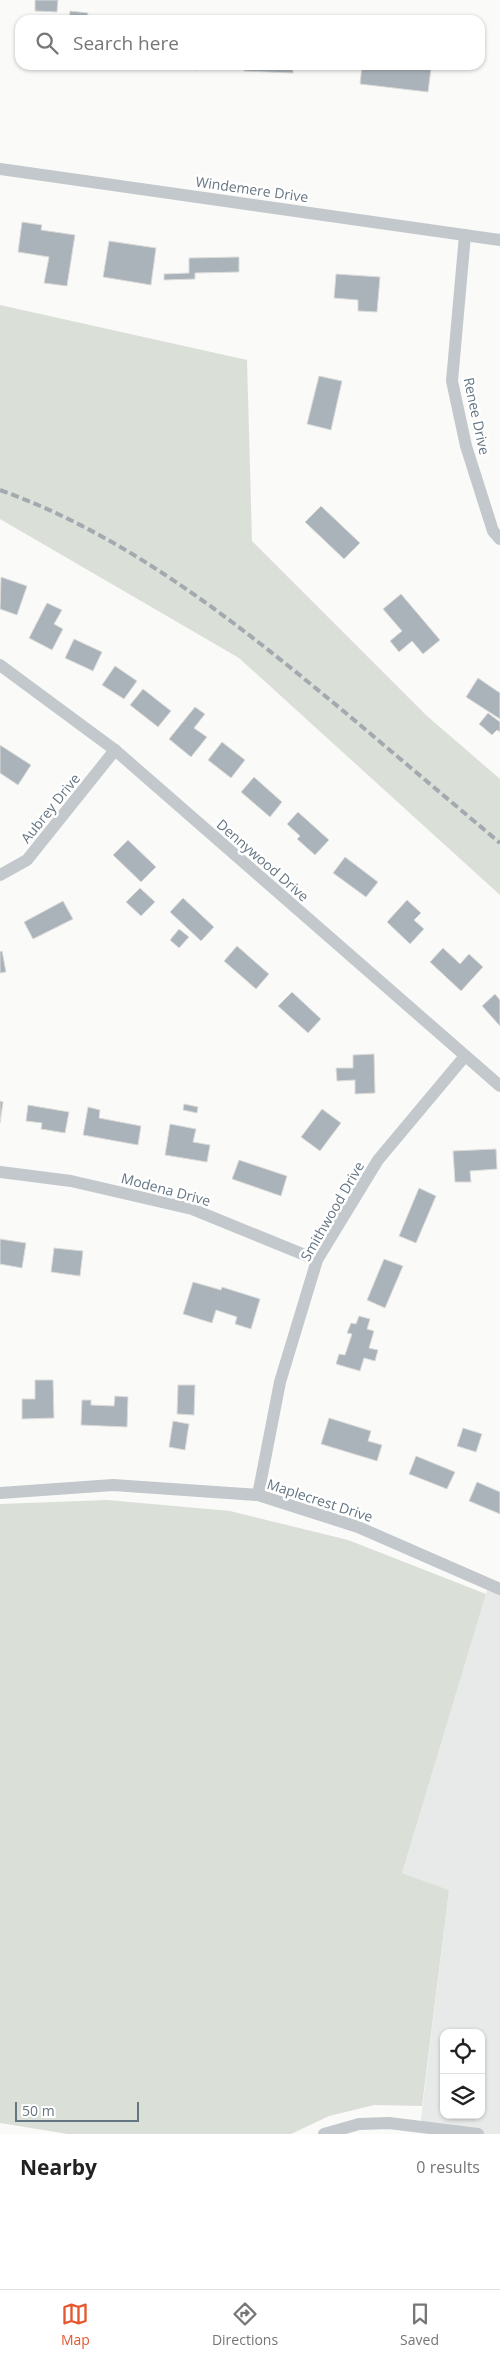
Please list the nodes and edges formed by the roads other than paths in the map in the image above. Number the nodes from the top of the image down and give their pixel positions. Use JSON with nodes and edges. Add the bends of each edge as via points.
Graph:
{"nodes":[{"id":1,"x":0,"y":168,"type":"edge"},
{"id":2,"x":465,"y":235,"type":"junction"},
{"id":3,"x":500,"y":240,"type":"edge"},
{"id":4,"x":500,"y":539,"type":"edge"},
{"id":5,"x":0,"y":666,"type":"edge"},
{"id":6,"x":115,"y":750,"type":"junction"},
{"id":7,"x":0,"y":875,"type":"edge"},
{"id":8,"x":465,"y":1056,"type":"junction"},
{"id":9,"x":500,"y":1086,"type":"edge"},
{"id":10,"x":0,"y":1172,"type":"edge"},
{"id":11,"x":318,"y":1260,"type":"junction"},
{"id":12,"x":0,"y":1493,"type":"edge"},
{"id":13,"x":258,"y":1495,"type":"junction"},
{"id":14,"x":500,"y":1589,"type":"edge"},
{"id":15,"x":324,"y":2134,"type":"edge"},
{"id":16,"x":478,"y":2134,"type":"edge"}],
"edges":[{"from":1,"to":2,"type":"street","name":"Windemere Drive"},
{"from":2,"to":3,"type":"street","name":"Windemere Drive"},
{"from":2,"to":4,"type":"street","name":"Renee Drive","via":[[452,381],[466,446],[492,531]]},
{"from":5,"to":6,"type":"street","name":"Dennywood Drive"},
{"from":6,"to":7,"type":"street","name":"Aubrey Drive","via":[[27,860]]},
{"from":6,"to":8,"type":"street","name":"Dennywood Drive"},
{"from":8,"to":9,"type":"street","name":"Dennywood Drive"},
{"from":8,"to":11,"type":"street","name":"Smithwood Drive","via":[[378,1160]]},
{"from":10,"to":11,"type":"street","name":"Modena Drive","via":[[71,1181],[192,1209]]},
{"from":11,"to":13,"type":"street","name":"Smithwood Drive","via":[[280,1382]]},
{"from":12,"to":13,"type":"street","name":"Maplecrest Drive","via":[[113,1485]]},
{"from":13,"to":14,"type":"street","name":"Maplecrest Drive","via":[[358,1527]]},
{"from":15,"to":16,"type":"street","via":[[359,2124],[389,2123]]}]}
